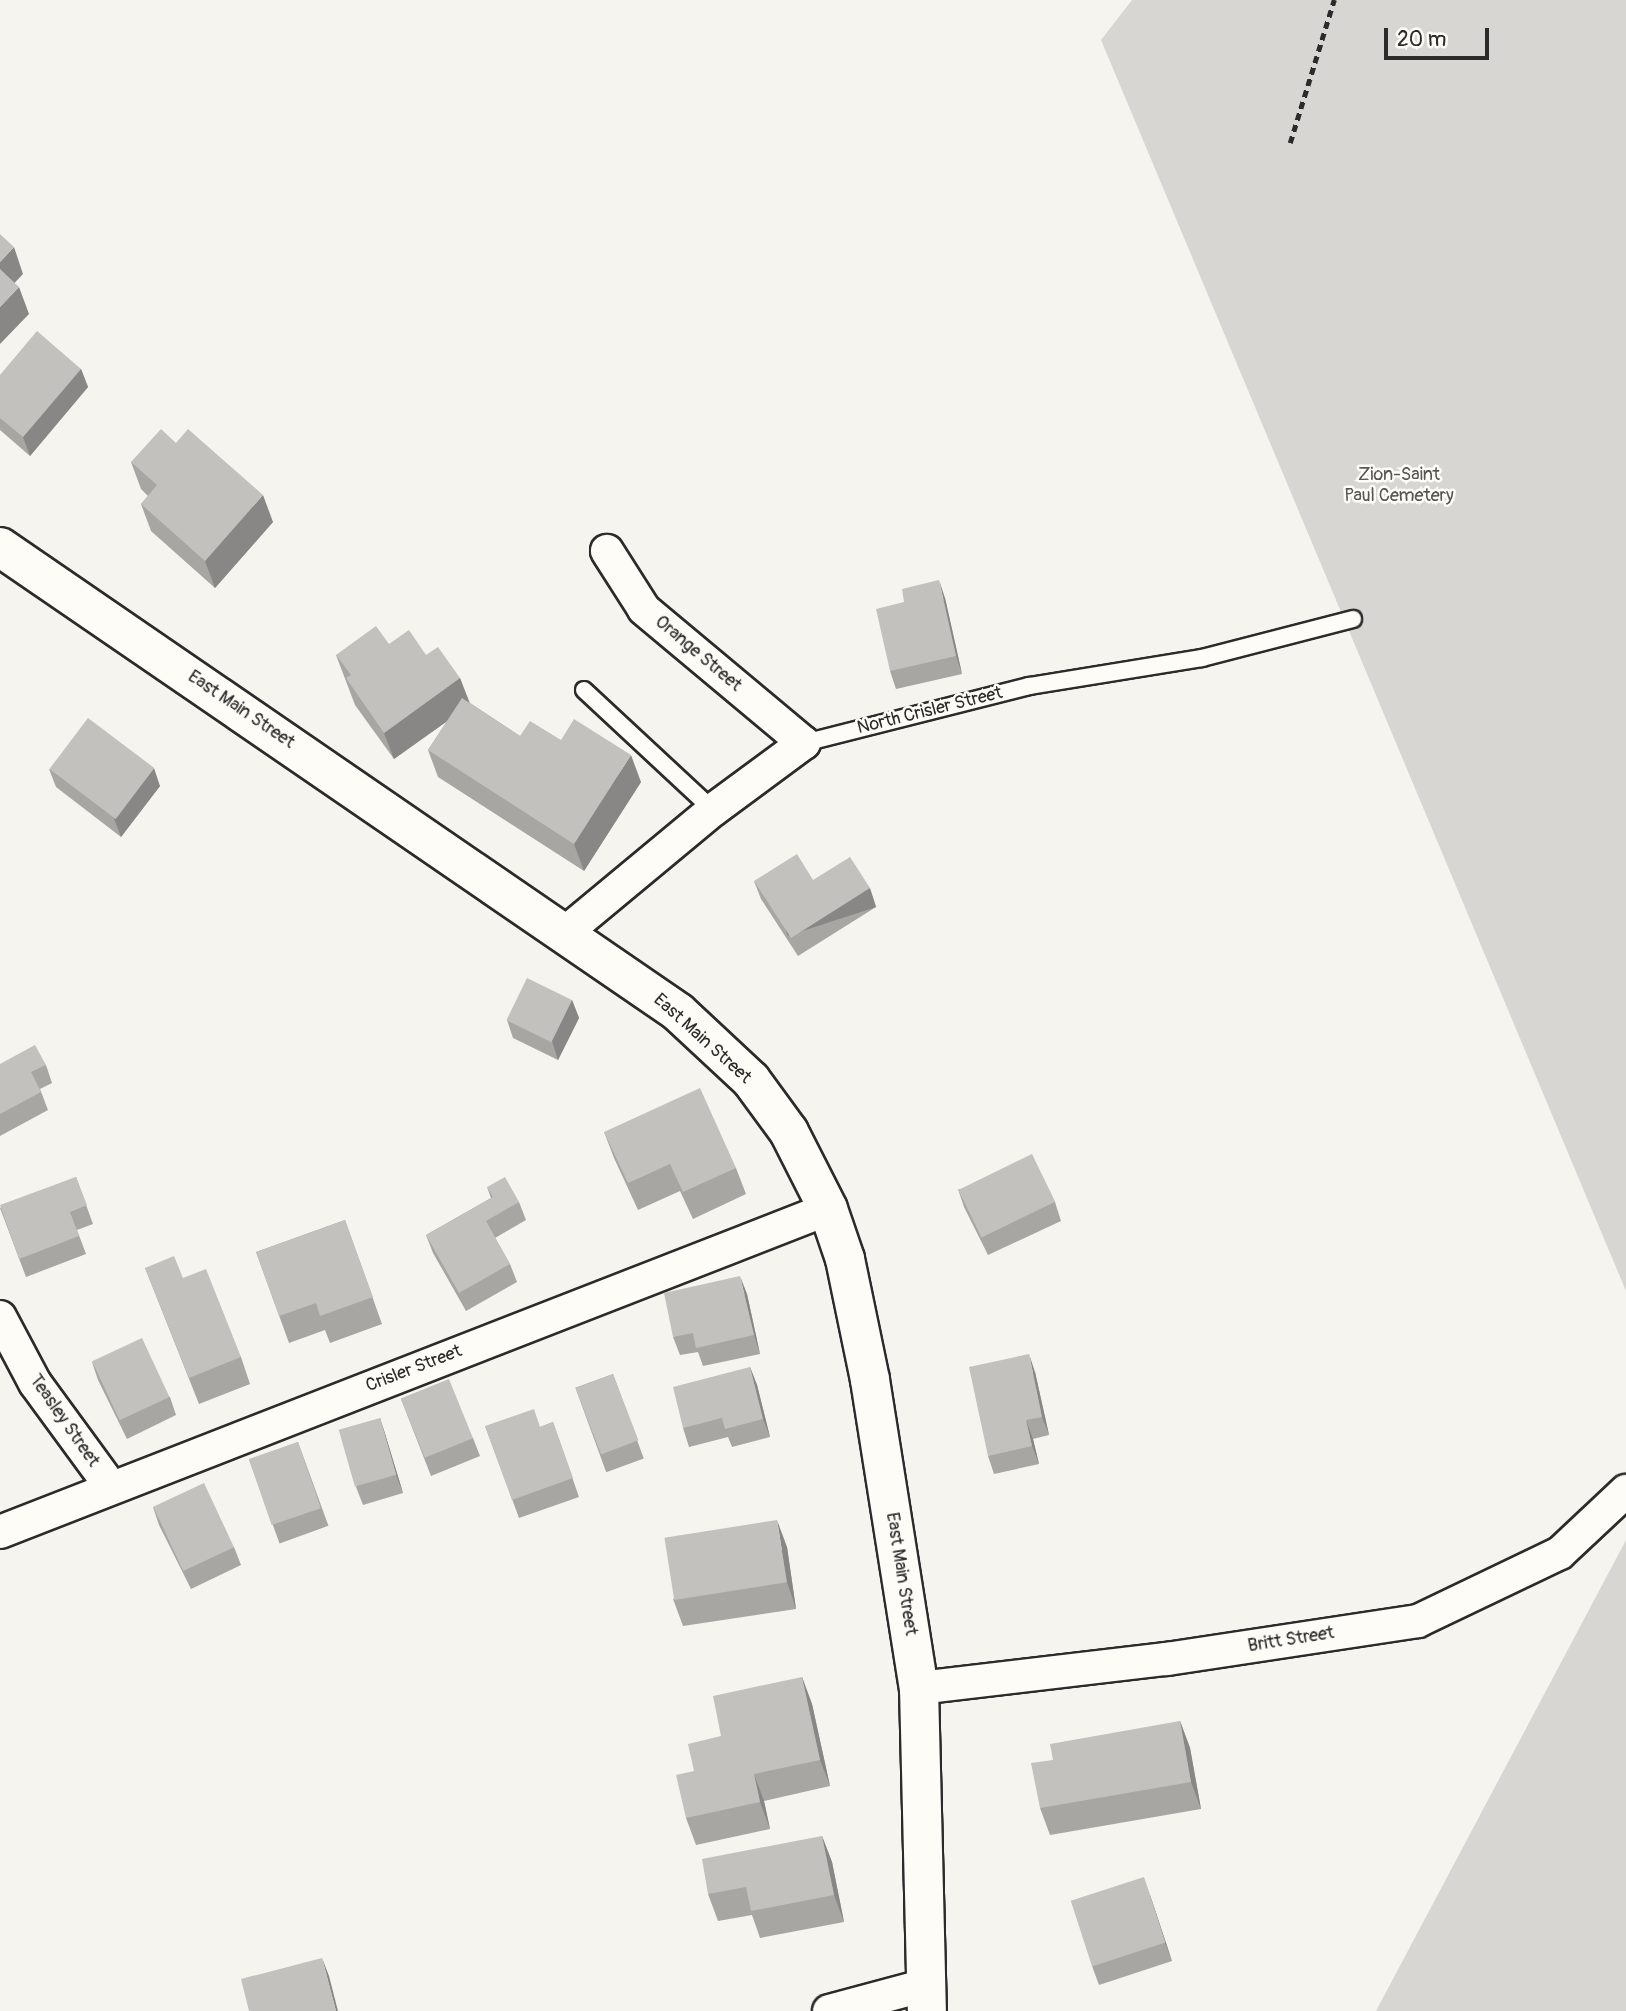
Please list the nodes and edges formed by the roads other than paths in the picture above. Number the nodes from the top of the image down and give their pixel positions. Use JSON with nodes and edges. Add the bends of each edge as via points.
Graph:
{"nodes":[{"id":1,"x":0,"y":547,"type":"edge"},
{"id":2,"x":607,"y":551,"type":"dead end"},
{"id":3,"x":1353,"y":619,"type":"dead end"},
{"id":4,"x":584,"y":690,"type":"dead end"},
{"id":5,"x":804,"y":743,"type":"junction"},
{"id":6,"x":713,"y":810,"type":"junction"},
{"id":7,"x":566,"y":932,"type":"junction"},
{"id":8,"x":828,"y":1209,"type":"junction"},
{"id":9,"x":0,"y":1317,"type":"edge"},
{"id":10,"x":111,"y":1487,"type":"junction"},
{"id":11,"x":1626,"y":1491,"type":"edge"},
{"id":12,"x":0,"y":1532,"type":"edge"},
{"id":13,"x":919,"y":1688,"type":"junction"},
{"id":14,"x":927,"y":1998,"type":"edge"},
{"id":15,"x":829,"y":2011,"type":"edge"}],
"edges":[{"from":1,"to":7,"type":"main road","name":"East Main Street"},
{"from":2,"to":5,"type":"street","name":"Orange Street","via":[[644,609]]},
{"from":3,"to":5,"type":"lane","name":"North Crisler Street","via":[[1202,658],[1029,686]]},
{"from":4,"to":6,"type":"lane"},
{"from":5,"to":6,"type":"street","name":"North Crisler Street"},
{"from":6,"to":7,"type":"street","name":"North Crisler Street"},
{"from":7,"to":8,"type":"main road","name":"East Main Street","via":[[678,1012],[751,1080],[789,1132]]},
{"from":8,"to":10,"type":"street","name":"Crisler Street"},
{"from":8,"to":13,"type":"main road","name":"East Main Street","via":[[845,1259],[870,1380]]},
{"from":9,"to":10,"type":"street","name":"Teasley Street","via":[[35,1383]]},
{"from":10,"to":12,"type":"street","name":"Crisler Street"},
{"from":11,"to":13,"type":"street","name":"Britt Street","via":[[1560,1553],[1418,1621],[1167,1659]]},
{"from":13,"to":14,"type":"main road","name":"East Main Street"},
{"from":14,"to":15,"type":"street"}]}
